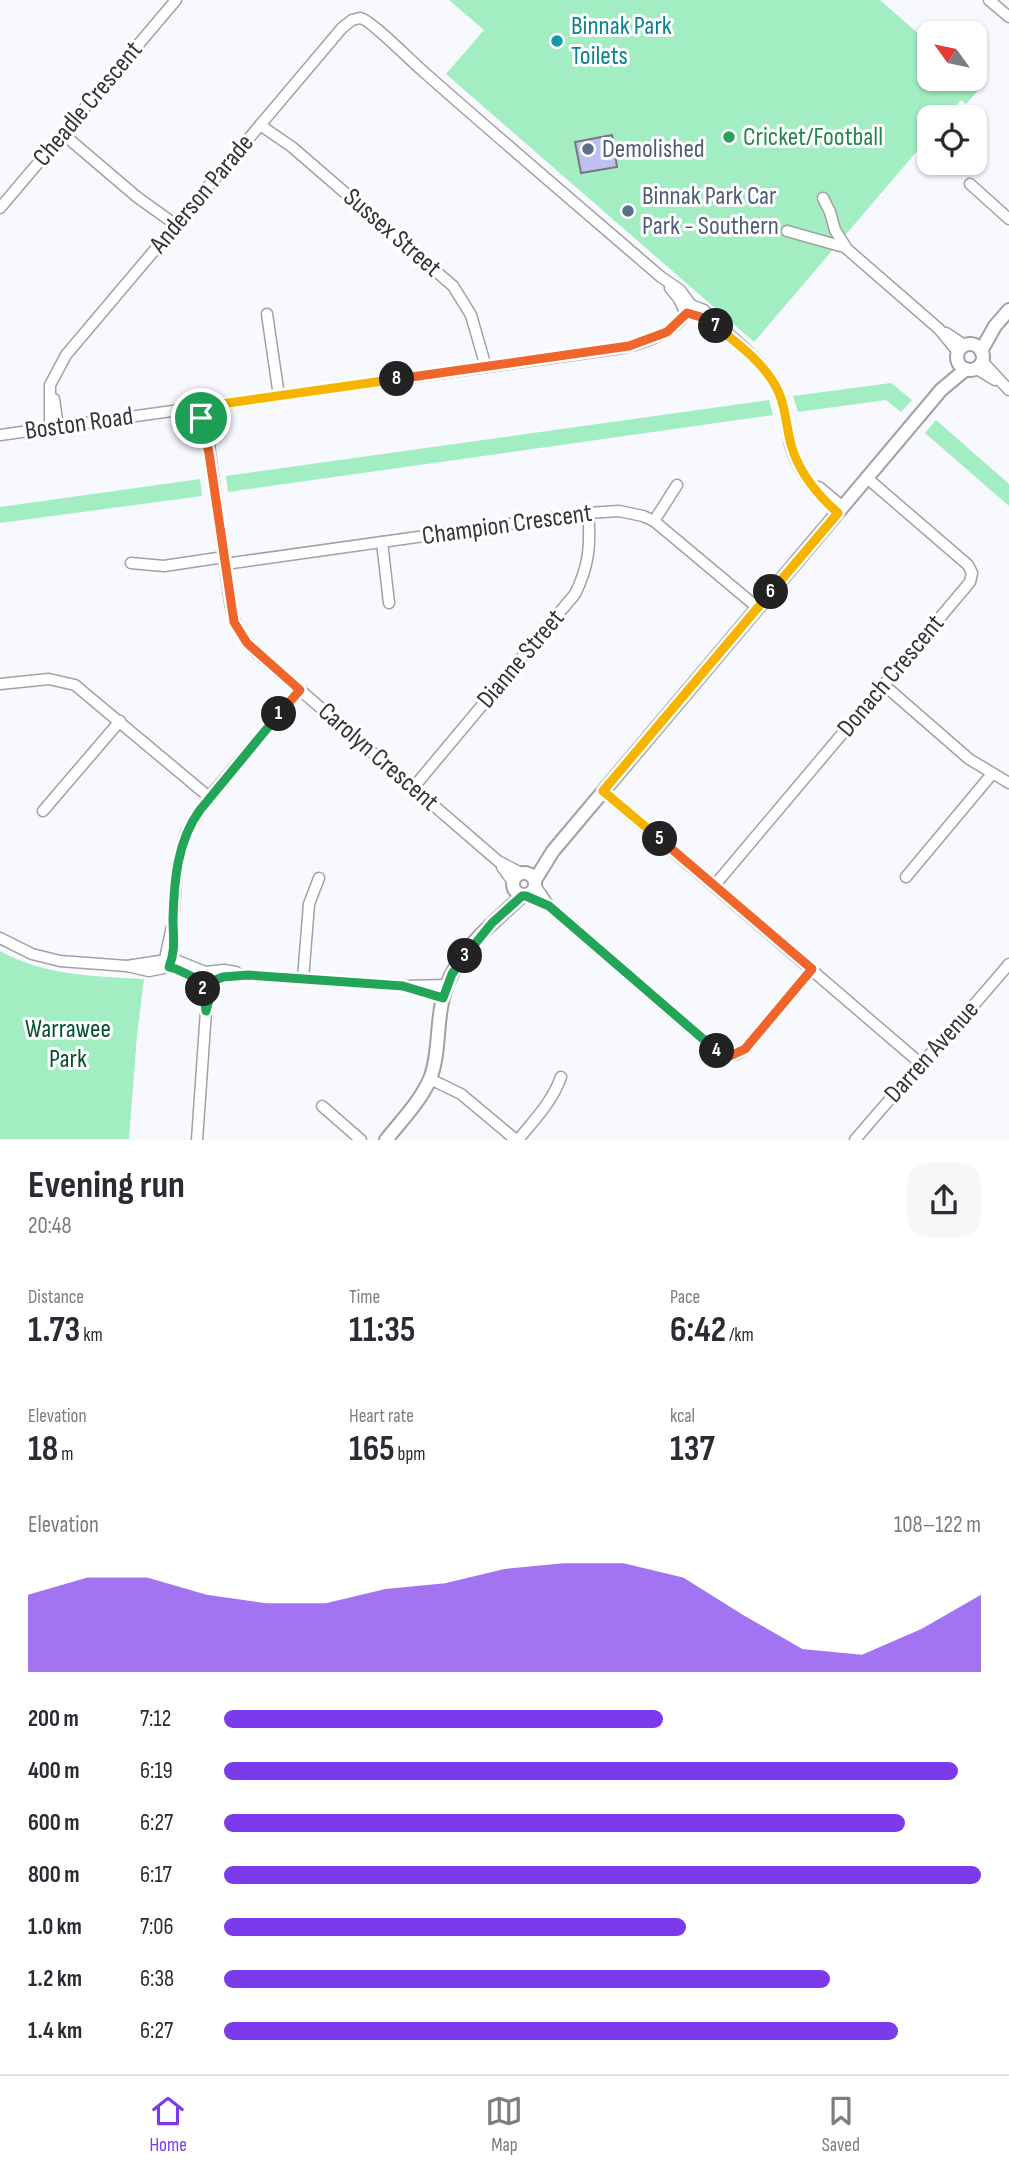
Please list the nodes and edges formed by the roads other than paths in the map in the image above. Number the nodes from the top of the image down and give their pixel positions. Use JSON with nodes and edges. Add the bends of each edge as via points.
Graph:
{"nodes":[{"id":1,"x":176,"y":0,"type":"edge"},
{"id":2,"x":989,"y":0,"type":"edge"},
{"id":3,"x":1009,"y":17,"type":"edge"},
{"id":4,"x":263,"y":122,"type":"junction"},
{"id":5,"x":63,"y":134,"type":"junction"},
{"id":6,"x":970,"y":184,"type":"dead end"},
{"id":7,"x":823,"y":198,"type":"dead end"},
{"id":8,"x":0,"y":208,"type":"edge"},
{"id":9,"x":1009,"y":219,"type":"edge"},
{"id":10,"x":173,"y":228,"type":"junction"},
{"id":11,"x":787,"y":231,"type":"dead end"},
{"id":12,"x":847,"y":249,"type":"junction"},
{"id":13,"x":687,"y":309,"type":"junction"},
{"id":14,"x":1009,"y":310,"type":"edge"},
{"id":15,"x":267,"y":314,"type":"dead end"},
{"id":16,"x":970,"y":356,"type":"junction"},
{"id":17,"x":482,"y":368,"type":"junction"},
{"id":18,"x":1006,"y":387,"type":"edge"},
{"id":19,"x":279,"y":396,"type":"junction"},
{"id":20,"x":203,"y":406,"type":"junction"},
{"id":21,"x":54,"y":428,"type":"junction"},
{"id":22,"x":0,"y":435,"type":"edge"},
{"id":23,"x":867,"y":478,"type":"junction"},
{"id":24,"x":677,"y":485,"type":"dead end"},
{"id":25,"x":840,"y":510,"type":"junction"},
{"id":26,"x":588,"y":513,"type":"junction"},
{"id":27,"x":654,"y":521,"type":"junction"},
{"id":28,"x":382,"y":542,"type":"junction"},
{"id":29,"x":225,"y":561,"type":"junction"},
{"id":30,"x":131,"y":564,"type":"dead end"},
{"id":31,"x":389,"y":603,"type":"dead end"},
{"id":32,"x":758,"y":608,"type":"junction"},
{"id":33,"x":0,"y":684,"type":"edge"},
{"id":34,"x":884,"y":685,"type":"junction"},
{"id":35,"x":300,"y":690,"type":"junction"},
{"id":36,"x":120,"y":721,"type":"junction"},
{"id":37,"x":992,"y":774,"type":"junction"},
{"id":38,"x":1009,"y":783,"type":"edge"},
{"id":39,"x":413,"y":788,"type":"junction"},
{"id":40,"x":603,"y":791,"type":"junction"},
{"id":41,"x":209,"y":797,"type":"junction"},
{"id":42,"x":43,"y":811,"type":"dead end"},
{"id":43,"x":906,"y":877,"type":"dead end"},
{"id":44,"x":319,"y":878,"type":"dead end"},
{"id":45,"x":524,"y":884,"type":"junction"},
{"id":46,"x":714,"y":886,"type":"junction"},
{"id":47,"x":0,"y":938,"type":"edge"},
{"id":48,"x":169,"y":962,"type":"junction"},
{"id":49,"x":1009,"y":964,"type":"edge"},
{"id":50,"x":812,"y":969,"type":"junction"},
{"id":51,"x":207,"y":979,"type":"junction"},
{"id":52,"x":303,"y":979,"type":"junction"},
{"id":53,"x":445,"y":991,"type":"junction"},
{"id":54,"x":920,"y":1063,"type":"junction"},
{"id":55,"x":561,"y":1077,"type":"dead end"},
{"id":56,"x":430,"y":1079,"type":"junction"},
{"id":57,"x":322,"y":1106,"type":"dead end"},
{"id":58,"x":197,"y":1139,"type":"edge"},
{"id":59,"x":361,"y":1139,"type":"edge"},
{"id":60,"x":386,"y":1139,"type":"edge"},
{"id":61,"x":517,"y":1139,"type":"edge"},
{"id":62,"x":855,"y":1139,"type":"edge"}],
"edges":[{"from":1,"to":5,"type":"street","name":"Cheadle Crescent"},
{"from":2,"to":3,"type":"street"},
{"from":4,"to":10,"type":"street","name":"Anderson Parade"},
{"from":4,"to":13,"type":"street","name":"Anderson Parade","via":[[342,28],[352,20],[368,20],[680,289]]},
{"from":4,"to":17,"type":"street","name":"Sussex Street","via":[[453,286],[476,330]]},
{"from":5,"to":8,"type":"street","name":"Cheadle Crescent"},
{"from":5,"to":10,"type":"street"},
{"from":6,"to":9,"type":"street"},
{"from":7,"to":12,"type":"street"},
{"from":10,"to":21,"type":"street","name":"Anderson Parade","via":[[56,371],[48,394]]},
{"from":11,"to":12,"type":"street"},
{"from":12,"to":16,"type":"street"},
{"from":13,"to":17,"type":"street","name":"Boston Road","via":[[655,337],[623,348]]},
{"from":13,"to":25,"type":"street","name":"Anderson Parade","via":[[704,310],[773,382],[792,448],[810,486]]},
{"from":14,"to":16,"type":"street"},
{"from":15,"to":19,"type":"street"},
{"from":16,"to":18,"type":"street"},
{"from":16,"to":23,"type":"street"},
{"from":17,"to":19,"type":"street","name":"Boston Road"},
{"from":19,"to":20,"type":"street","name":"Boston Road"},
{"from":20,"to":21,"type":"street","name":"Boston Road"},
{"from":20,"to":29,"type":"street","name":"Carolyn Crescent"},
{"from":21,"to":22,"type":"street","name":"Boston Road"},
{"from":23,"to":25,"type":"street"},
{"from":23,"to":34,"type":"street","name":"Donach Crescent","via":[[963,560],[972,573],[966,587]]},
{"from":24,"to":27,"type":"street"},
{"from":25,"to":32,"type":"street"},
{"from":26,"to":27,"type":"street","name":"Champion Crescent","via":[[619,511]]},
{"from":26,"to":28,"type":"street","name":"Champion Crescent"},
{"from":26,"to":39,"type":"street","name":"Dianne Street","via":[[589,559],[575,594]]},
{"from":27,"to":32,"type":"street","name":"Champion Crescent"},
{"from":28,"to":29,"type":"street","name":"Champion Crescent"},
{"from":28,"to":31,"type":"street"},
{"from":29,"to":30,"type":"street","name":"Champion Crescent"},
{"from":29,"to":35,"type":"street","name":"Carolyn Crescent","via":[[238,630]]},
{"from":32,"to":40,"type":"street"},
{"from":33,"to":36,"type":"street","via":[[48,679],[66,682],[84,690]]},
{"from":34,"to":37,"type":"street"},
{"from":34,"to":46,"type":"street","name":"Donach Crescent"},
{"from":35,"to":39,"type":"street","name":"Carolyn Crescent"},
{"from":35,"to":41,"type":"street"},
{"from":36,"to":41,"type":"street"},
{"from":36,"to":42,"type":"street"},
{"from":37,"to":38,"type":"street"},
{"from":37,"to":43,"type":"street"},
{"from":39,"to":45,"type":"street","name":"Carolyn Crescent"},
{"from":40,"to":45,"type":"street"},
{"from":40,"to":46,"type":"street"},
{"from":41,"to":48,"type":"street","via":[[192,820],[180,850],[175,937]]},
{"from":44,"to":52,"type":"street","via":[[309,904]]},
{"from":45,"to":50,"type":"street","name":"Carolyn Crescent","via":[[726,1055],[745,1049]]},
{"from":45,"to":53,"type":"street","via":[[458,964]]},
{"from":46,"to":50,"type":"street"},
{"from":47,"to":48,"type":"street","via":[[60,961],[149,971]]},
{"from":48,"to":51,"type":"street","via":[[176,969]]},
{"from":49,"to":54,"type":"street","name":"Darren Avenue"},
{"from":50,"to":54,"type":"street"},
{"from":51,"to":52,"type":"street","via":[[248,975]]},
{"from":51,"to":58,"type":"street","via":[[211,992]]},
{"from":52,"to":53,"type":"street"},
{"from":53,"to":56,"type":"street"},
{"from":54,"to":62,"type":"street","name":"Darren Avenue"},
{"from":55,"to":61,"type":"street","via":[[547,1105]]},
{"from":56,"to":60,"type":"street"},
{"from":56,"to":61,"type":"street","via":[[461,1094]]},
{"from":57,"to":59,"type":"street"}]}
